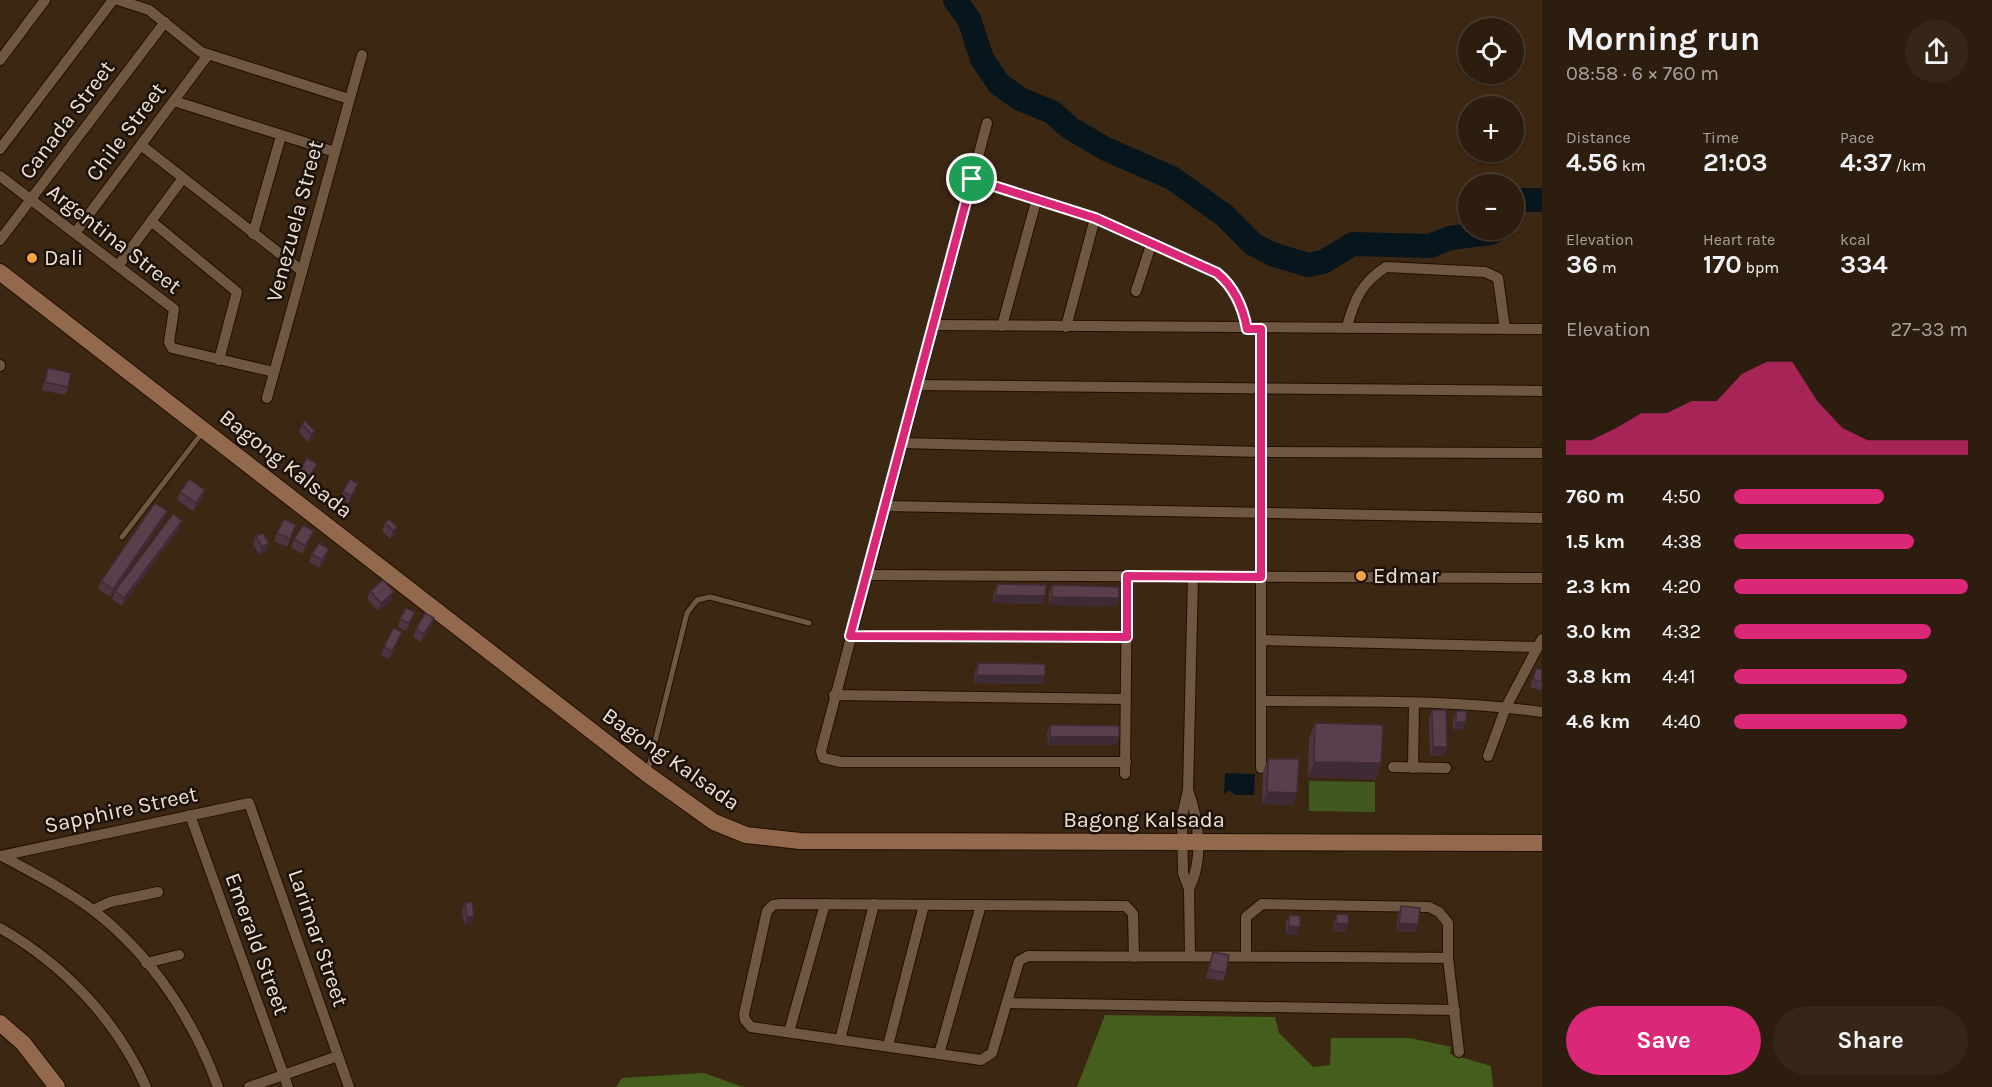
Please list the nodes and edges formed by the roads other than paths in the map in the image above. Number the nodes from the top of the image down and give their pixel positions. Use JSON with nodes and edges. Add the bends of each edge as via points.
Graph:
{"nodes":[{"id":1,"x":45,"y":0,"type":"edge"},
{"id":2,"x":112,"y":0,"type":"edge"},
{"id":3,"x":118,"y":0,"type":"edge"},
{"id":4,"x":165,"y":22,"type":"junction"},
{"id":5,"x":208,"y":55,"type":"junction"},
{"id":6,"x":362,"y":55,"type":"dead end"},
{"id":7,"x":0,"y":60,"type":"edge"},
{"id":8,"x":349,"y":99,"type":"junction"},
{"id":9,"x":174,"y":101,"type":"junction"},
{"id":10,"x":987,"y":123,"type":"dead end"},
{"id":11,"x":281,"y":136,"type":"junction"},
{"id":12,"x":141,"y":145,"type":"junction"},
{"id":13,"x":0,"y":149,"type":"edge"},
{"id":14,"x":334,"y":153,"type":"junction"},
{"id":15,"x":0,"y":176,"type":"edge"},
{"id":16,"x":183,"y":178,"type":"junction"},
{"id":17,"x":972,"y":179,"type":"junction"},
{"id":18,"x":1037,"y":198,"type":"junction"},
{"id":19,"x":32,"y":199,"type":"junction"},
{"id":20,"x":1095,"y":218,"type":"junction"},
{"id":21,"x":151,"y":221,"type":"junction"},
{"id":22,"x":75,"y":233,"type":"junction"},
{"id":23,"x":253,"y":234,"type":"junction"},
{"id":24,"x":0,"y":240,"type":"edge"},
{"id":25,"x":1152,"y":242,"type":"junction"},
{"id":26,"x":118,"y":266,"type":"junction"},
{"id":27,"x":302,"y":271,"type":"junction"},
{"id":28,"x":0,"y":272,"type":"edge"},
{"id":29,"x":1136,"y":291,"type":"dead end"},
{"id":30,"x":933,"y":325,"type":"junction"},
{"id":31,"x":1002,"y":326,"type":"junction"},
{"id":32,"x":1066,"y":327,"type":"junction"},
{"id":33,"x":1347,"y":327,"type":"junction"},
{"id":34,"x":1505,"y":328,"type":"junction"},
{"id":35,"x":1247,"y":329,"type":"junction"},
{"id":36,"x":1261,"y":329,"type":"junction"},
{"id":37,"x":1542,"y":329,"type":"edge"},
{"id":38,"x":219,"y":360,"type":"junction"},
{"id":39,"x":274,"y":372,"type":"junction"},
{"id":40,"x":917,"y":385,"type":"junction"},
{"id":41,"x":1261,"y":390,"type":"junction"},
{"id":42,"x":1542,"y":391,"type":"edge"},
{"id":43,"x":267,"y":398,"type":"dead end"},
{"id":44,"x":205,"y":429,"type":"junction"},
{"id":45,"x":902,"y":443,"type":"junction"},
{"id":46,"x":1261,"y":452,"type":"junction"},
{"id":47,"x":1542,"y":453,"type":"edge"},
{"id":48,"x":885,"y":506,"type":"junction"},
{"id":49,"x":1261,"y":513,"type":"junction"},
{"id":50,"x":1542,"y":518,"type":"edge"},
{"id":51,"x":122,"y":537,"type":"dead end"},
{"id":52,"x":868,"y":574,"type":"junction"},
{"id":53,"x":1127,"y":576,"type":"junction"},
{"id":54,"x":1193,"y":576,"type":"junction"},
{"id":55,"x":1261,"y":577,"type":"junction"},
{"id":56,"x":1542,"y":578,"type":"edge"},
{"id":57,"x":809,"y":623,"type":"dead end"},
{"id":58,"x":850,"y":636,"type":"junction"},
{"id":59,"x":1127,"y":637,"type":"junction"},
{"id":60,"x":1261,"y":640,"type":"junction"},
{"id":61,"x":1540,"y":643,"type":"edge"},
{"id":62,"x":834,"y":695,"type":"junction"},
{"id":63,"x":1126,"y":699,"type":"junction"},
{"id":64,"x":1261,"y":701,"type":"junction"},
{"id":65,"x":1414,"y":703,"type":"junction"},
{"id":66,"x":1506,"y":707,"type":"junction"},
{"id":67,"x":1542,"y":712,"type":"edge"},
{"id":68,"x":1488,"y":756,"type":"dead end"},
{"id":69,"x":1393,"y":767,"type":"dead end"},
{"id":70,"x":1261,"y":768,"type":"dead end"},
{"id":71,"x":1413,"y":768,"type":"junction"},
{"id":72,"x":1446,"y":768,"type":"dead end"},
{"id":73,"x":647,"y":774,"type":"junction"},
{"id":74,"x":249,"y":803,"type":"joint"},
{"id":75,"x":190,"y":815,"type":"junction"},
{"id":76,"x":1190,"y":843,"type":"junction"},
{"id":77,"x":1542,"y":843,"type":"edge"},
{"id":78,"x":1,"y":856,"type":"edge"},
{"id":79,"x":158,"y":892,"type":"dead end"},
{"id":80,"x":825,"y":904,"type":"junction"},
{"id":81,"x":874,"y":904,"type":"junction"},
{"id":82,"x":924,"y":905,"type":"junction"},
{"id":83,"x":981,"y":905,"type":"junction"},
{"id":84,"x":93,"y":910,"type":"junction"},
{"id":85,"x":0,"y":928,"type":"edge"},
{"id":86,"x":179,"y":955,"type":"dead end"},
{"id":87,"x":1190,"y":955,"type":"junction"},
{"id":88,"x":1245,"y":955,"type":"junction"},
{"id":89,"x":1134,"y":957,"type":"junction"},
{"id":90,"x":1448,"y":958,"type":"junction"},
{"id":91,"x":146,"y":963,"type":"junction"},
{"id":92,"x":1008,"y":1003,"type":"junction"},
{"id":93,"x":1455,"y":1010,"type":"junction"},
{"id":94,"x":0,"y":1023,"type":"edge"},
{"id":95,"x":789,"y":1032,"type":"junction"},
{"id":96,"x":840,"y":1040,"type":"junction"},
{"id":97,"x":888,"y":1046,"type":"junction"},
{"id":98,"x":1459,"y":1052,"type":"dead end"},
{"id":99,"x":939,"y":1053,"type":"junction"},
{"id":100,"x":338,"y":1056,"type":"junction"},
{"id":101,"x":284,"y":1075,"type":"junction"},
{"id":102,"x":57,"y":1087,"type":"edge"},
{"id":103,"x":146,"y":1087,"type":"edge"},
{"id":104,"x":218,"y":1087,"type":"edge"},
{"id":105,"x":249,"y":1087,"type":"edge"},
{"id":106,"x":288,"y":1087,"type":"edge"},
{"id":107,"x":349,"y":1087,"type":"edge"}],
"edges":[{"from":1,"to":7,"type":"street"},
{"from":2,"to":13,"type":"street"},
{"from":3,"to":4,"type":"street","via":[[148,10]]},
{"from":4,"to":5,"type":"street"},
{"from":4,"to":19,"type":"street","name":"Canada Street"},
{"from":5,"to":8,"type":"street"},
{"from":5,"to":9,"type":"street","name":"Chile Street"},
{"from":6,"to":8,"type":"street","name":"Venezuela Street"},
{"from":8,"to":14,"type":"street","name":"Venezuela Street"},
{"from":9,"to":11,"type":"street"},
{"from":9,"to":12,"type":"street","name":"Chile Street"},
{"from":10,"to":17,"type":"street"},
{"from":11,"to":14,"type":"street"},
{"from":11,"to":23,"type":"street"},
{"from":12,"to":16,"type":"street"},
{"from":12,"to":22,"type":"street","name":"Chile Street"},
{"from":14,"to":27,"type":"street","name":"Venezuela Street"},
{"from":15,"to":19,"type":"street","name":"Argentina Street"},
{"from":16,"to":21,"type":"street"},
{"from":16,"to":23,"type":"street"},
{"from":17,"to":18,"type":"street"},
{"from":17,"to":30,"type":"street"},
{"from":18,"to":20,"type":"street"},
{"from":18,"to":31,"type":"street"},
{"from":19,"to":22,"type":"street","name":"Argentina Street"},
{"from":19,"to":24,"type":"street","name":"Canada Street"},
{"from":20,"to":25,"type":"street"},
{"from":20,"to":32,"type":"street"},
{"from":21,"to":26,"type":"street"},
{"from":21,"to":38,"type":"street","via":[[237,292]]},
{"from":22,"to":26,"type":"street","name":"Argentina Street"},
{"from":23,"to":27,"type":"street"},
{"from":25,"to":29,"type":"street"},
{"from":25,"to":35,"type":"street","via":[[1225,280],[1243,308]]},
{"from":26,"to":38,"type":"street","name":"Argentina Street","via":[[174,309],[169,342],[172,348]]},
{"from":27,"to":39,"type":"street","name":"Venezuela Street"},
{"from":28,"to":44,"type":"street","name":"Bagong Kalsada"},
{"from":30,"to":31,"type":"street"},
{"from":30,"to":40,"type":"street"},
{"from":31,"to":32,"type":"street"},
{"from":32,"to":35,"type":"street"},
{"from":33,"to":34,"type":"street"},
{"from":33,"to":34,"type":"street","via":[[1353,301],[1374,274],[1386,267],[1485,272],[1498,279]]},
{"from":33,"to":36,"type":"street"},
{"from":34,"to":37,"type":"street"},
{"from":35,"to":36,"type":"street"},
{"from":36,"to":41,"type":"street"},
{"from":38,"to":39,"type":"street","name":"Argentina Street"},
{"from":39,"to":43,"type":"street","name":"Venezuela Street"},
{"from":40,"to":41,"type":"street"},
{"from":40,"to":45,"type":"street"},
{"from":41,"to":42,"type":"street"},
{"from":41,"to":46,"type":"street"},
{"from":44,"to":51,"type":"lane"},
{"from":44,"to":73,"type":"street","name":"Bagong Kalsada"},
{"from":45,"to":46,"type":"street"},
{"from":45,"to":48,"type":"street"},
{"from":46,"to":47,"type":"street"},
{"from":46,"to":49,"type":"street"},
{"from":48,"to":49,"type":"street"},
{"from":48,"to":52,"type":"street"},
{"from":49,"to":50,"type":"street"},
{"from":49,"to":55,"type":"street"},
{"from":52,"to":53,"type":"street"},
{"from":52,"to":58,"type":"street"},
{"from":53,"to":54,"type":"street"},
{"from":53,"to":59,"type":"street"},
{"from":54,"to":55,"type":"street"},
{"from":54,"to":76,"type":"street","via":[[1188,790],[1182,816]]},
{"from":55,"to":56,"type":"street"},
{"from":55,"to":60,"type":"street"},
{"from":57,"to":73,"type":"lane","via":[[710,597],[697,600],[687,613]]},
{"from":58,"to":59,"type":"street"},
{"from":58,"to":62,"type":"street"},
{"from":59,"to":63,"type":"street"},
{"from":60,"to":61,"type":"street"},
{"from":60,"to":64,"type":"street"},
{"from":61,"to":66,"type":"street"},
{"from":62,"to":63,"type":"street"},
{"from":62,"to":63,"type":"street","via":[[821,751],[823,758],[830,761],[1126,768]]},
{"from":64,"to":65,"type":"street"},
{"from":64,"to":70,"type":"street"},
{"from":65,"to":66,"type":"street"},
{"from":65,"to":71,"type":"street"},
{"from":66,"to":67,"type":"street"},
{"from":66,"to":68,"type":"street"},
{"from":69,"to":71,"type":"street"},
{"from":71,"to":72,"type":"street"},
{"from":73,"to":76,"type":"street","name":"Bagong Kalsada","via":[[714,822],[746,835],[766,838]]},
{"from":74,"to":75,"type":"street","name":"Sapphire Street"},
{"from":74,"to":100,"type":"street","name":"Larimar Street"},
{"from":75,"to":78,"type":"street","name":"Sapphire Street"},
{"from":75,"to":101,"type":"street","name":"Emerald Street"},
{"from":76,"to":77,"type":"street","name":"Bagong Kalsada"},
{"from":76,"to":87,"type":"street","via":[[1183,873],[1189,889]]},
{"from":78,"to":84,"type":"street"},
{"from":79,"to":84,"type":"street","via":[[110,902]]},
{"from":80,"to":81,"type":"street"},
{"from":80,"to":95,"type":"street"},
{"from":80,"to":95,"type":"street","via":[[773,905],[767,911],[745,1020],[751,1027]]},
{"from":81,"to":82,"type":"street"},
{"from":81,"to":96,"type":"street"},
{"from":82,"to":83,"type":"street"},
{"from":82,"to":97,"type":"street"},
{"from":83,"to":89,"type":"street","via":[[1126,906],[1134,914]]},
{"from":83,"to":99,"type":"street"},
{"from":84,"to":91,"type":"street"},
{"from":85,"to":103,"type":"street","via":[[24,942],[87,998],[115,1029]]},
{"from":86,"to":91,"type":"street"},
{"from":87,"to":88,"type":"street"},
{"from":87,"to":89,"type":"street"},
{"from":88,"to":90,"type":"street"},
{"from":88,"to":90,"type":"street","via":[[1246,917],[1263,904],[1429,907],[1448,923]]},
{"from":89,"to":92,"type":"street","via":[[1023,958]]},
{"from":90,"to":93,"type":"street"},
{"from":91,"to":104,"type":"street","via":[[188,1020]]},
{"from":92,"to":93,"type":"street"},
{"from":92,"to":99,"type":"street","via":[[988,1058]]},
{"from":93,"to":98,"type":"street"},
{"from":94,"to":102,"type":"street","via":[[23,1043]]},
{"from":95,"to":96,"type":"street"},
{"from":96,"to":97,"type":"street"},
{"from":97,"to":99,"type":"street"},
{"from":100,"to":101,"type":"street"},
{"from":100,"to":107,"type":"street","name":"Larimar Street"},
{"from":101,"to":105,"type":"street"},
{"from":101,"to":106,"type":"street","name":"Emerald Street"}]}
